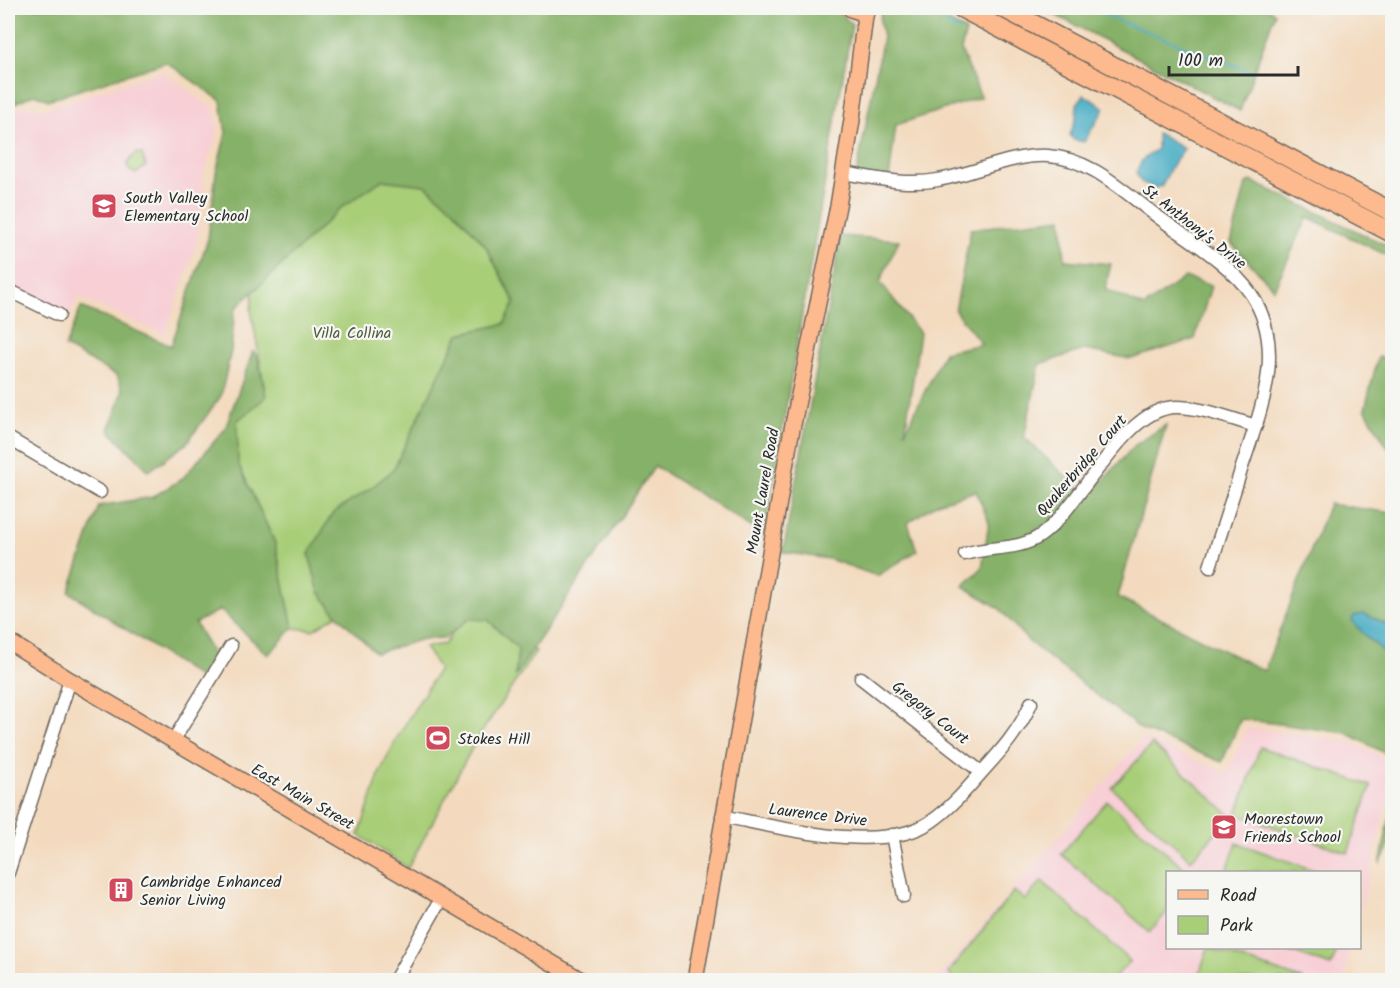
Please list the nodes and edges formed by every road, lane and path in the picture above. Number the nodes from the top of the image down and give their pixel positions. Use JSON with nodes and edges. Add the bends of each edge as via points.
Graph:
{"nodes":[{"id":1,"x":961,"y":8,"type":"edge"},
{"id":2,"x":1003,"y":8,"type":"edge"},
{"id":3,"x":861,"y":9,"type":"edge"},
{"id":4,"x":843,"y":173,"type":"junction"},
{"id":5,"x":1392,"y":212,"type":"edge"},
{"id":6,"x":1392,"y":233,"type":"edge"},
{"id":7,"x":8,"y":290,"type":"edge"},
{"id":8,"x":59,"y":315,"type":"dead end"},
{"id":9,"x":1256,"y":426,"type":"junction"},
{"id":10,"x":8,"y":438,"type":"edge"},
{"id":11,"x":100,"y":492,"type":"dead end"},
{"id":12,"x":964,"y":554,"type":"dead end"},
{"id":13,"x":1210,"y":567,"type":"dead end"},
{"id":14,"x":8,"y":641,"type":"edge"},
{"id":15,"x":231,"y":646,"type":"dead end"},
{"id":16,"x":861,"y":678,"type":"dead end"},
{"id":17,"x":70,"y":680,"type":"junction"},
{"id":18,"x":1031,"y":703,"type":"dead end"},
{"id":19,"x":174,"y":741,"type":"junction"},
{"id":20,"x":981,"y":772,"type":"junction"},
{"id":21,"x":722,"y":816,"type":"junction"},
{"id":22,"x":892,"y":835,"type":"junction"},
{"id":23,"x":8,"y":873,"type":"edge"},
{"id":24,"x":904,"y":896,"type":"dead end"},
{"id":25,"x":441,"y":898,"type":"junction"},
{"id":26,"x":395,"y":981,"type":"edge"},
{"id":27,"x":581,"y":981,"type":"edge"},
{"id":28,"x":695,"y":981,"type":"edge"}],
"edges":[{"from":1,"to":6,"type":"highway"},
{"from":2,"to":5,"type":"highway"},
{"from":3,"to":4,"type":"main road","name":"Mount Laurel Road","via":[[852,120]]},
{"from":4,"to":9,"type":"street","name":"St Anthony's Drive","via":[[919,182],[1045,156],[1087,166],[1194,242],[1250,294],[1263,319],[1269,347],[1269,377]]},
{"from":4,"to":21,"type":"main road","name":"Mount Laurel Road"},
{"from":7,"to":8,"type":"street"},
{"from":9,"to":12,"type":"street","name":"Quakerbridge Court","via":[[1182,407],[1155,411],[1118,444],[1070,507],[1038,537],[1017,545]]},
{"from":9,"to":13,"type":"street","name":"St Anthony's Drive"},
{"from":10,"to":11,"type":"street"},
{"from":14,"to":17,"type":"main road","name":"East Main Street"},
{"from":15,"to":19,"type":"street"},
{"from":16,"to":20,"type":"street","name":"Gregory Court"},
{"from":17,"to":19,"type":"main road","name":"East Main Street"},
{"from":17,"to":23,"type":"street"},
{"from":18,"to":20,"type":"street","name":"Laurence Drive","via":[[1020,725]]},
{"from":19,"to":25,"type":"main road","name":"East Main Street"},
{"from":20,"to":22,"type":"street","name":"Laurence Drive","via":[[931,822]]},
{"from":21,"to":22,"type":"street","name":"Laurence Drive","via":[[848,838]]},
{"from":21,"to":28,"type":"main road","name":"Mount Laurel Road"},
{"from":22,"to":24,"type":"street"},
{"from":25,"to":26,"type":"street"},
{"from":25,"to":27,"type":"main road","name":"East Main Street"}]}
